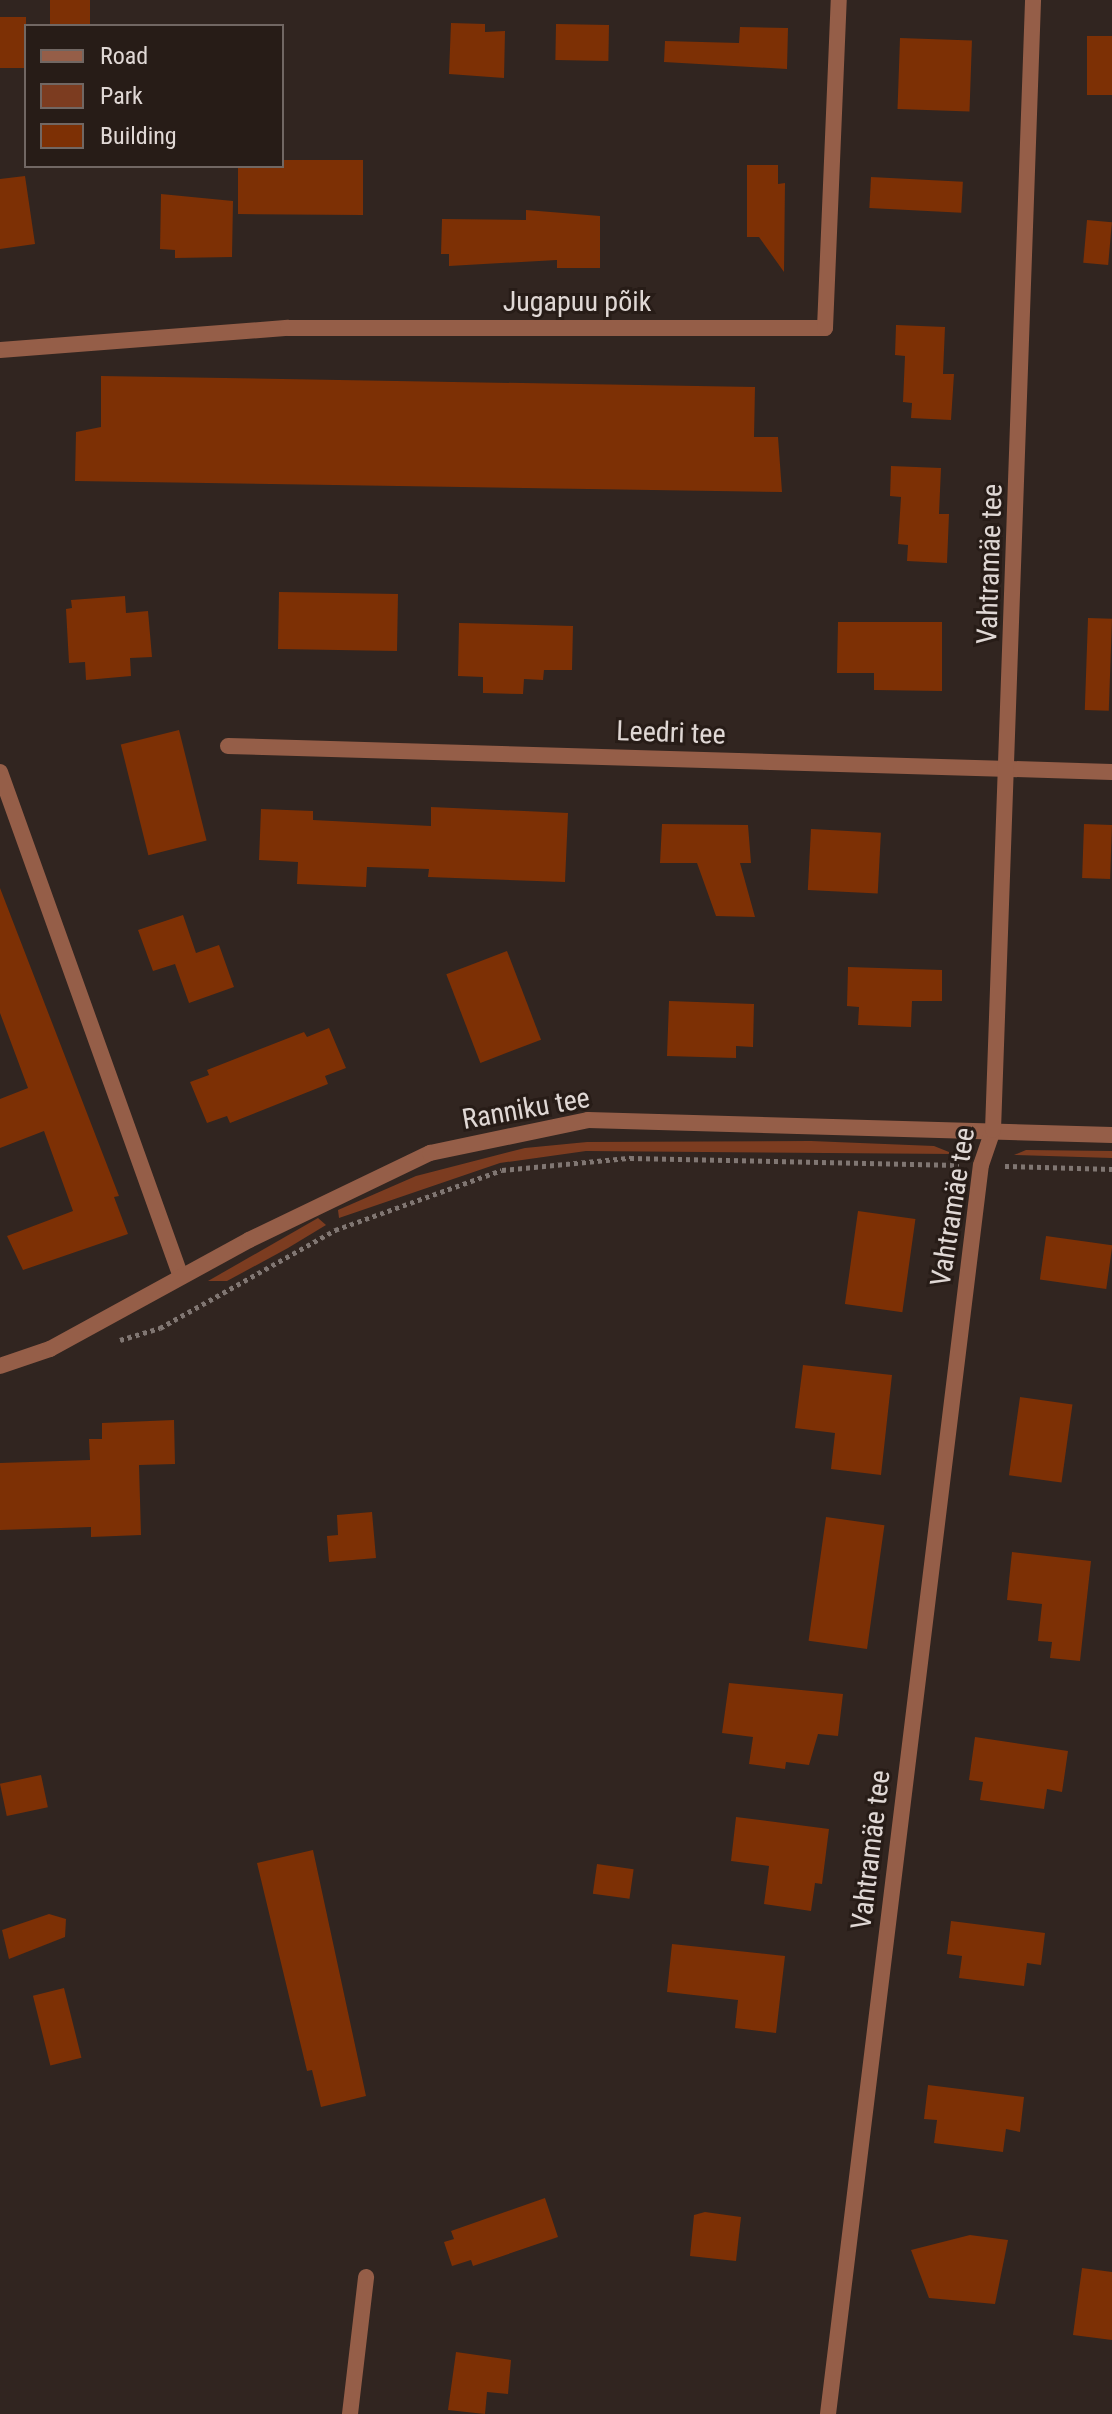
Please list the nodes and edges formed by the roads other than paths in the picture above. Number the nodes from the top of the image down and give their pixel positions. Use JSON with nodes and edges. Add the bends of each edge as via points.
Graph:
{"nodes":[{"id":1,"x":839,"y":0,"type":"edge"},
{"id":2,"x":1033,"y":0,"type":"edge"},
{"id":3,"x":0,"y":350,"type":"edge"},
{"id":4,"x":228,"y":746,"type":"dead end"},
{"id":5,"x":1009,"y":769,"type":"junction"},
{"id":6,"x":0,"y":772,"type":"edge"},
{"id":7,"x":1112,"y":772,"type":"edge"},
{"id":8,"x":993,"y":1130,"type":"junction"},
{"id":9,"x":1112,"y":1135,"type":"edge"},
{"id":10,"x":181,"y":1277,"type":"junction"},
{"id":11,"x":0,"y":1366,"type":"edge"},
{"id":12,"x":366,"y":2277,"type":"dead end"},
{"id":13,"x":350,"y":2414,"type":"edge"},
{"id":14,"x":828,"y":2414,"type":"edge"}],
"edges":[{"from":1,"to":3,"type":"street","name":"Jugapuu põik","via":[[825,328],[288,328]]},
{"from":2,"to":5,"type":"street","name":"Vahtramäe tee"},
{"from":4,"to":5,"type":"street","name":"Leedri tee"},
{"from":5,"to":7,"type":"street","name":"Leedri tee"},
{"from":5,"to":8,"type":"street","name":"Vahtramäe tee"},
{"from":6,"to":10,"type":"street"},
{"from":8,"to":9,"type":"street","name":"Ranniku tee"},
{"from":8,"to":10,"type":"street","name":"Ranniku tee","via":[[588,1120],[430,1153]]},
{"from":8,"to":14,"type":"street","name":"Vahtramäe tee","via":[[981,1165]]},
{"from":10,"to":11,"type":"street","name":"Ranniku tee","via":[[50,1349]]},
{"from":12,"to":13,"type":"street"}]}
